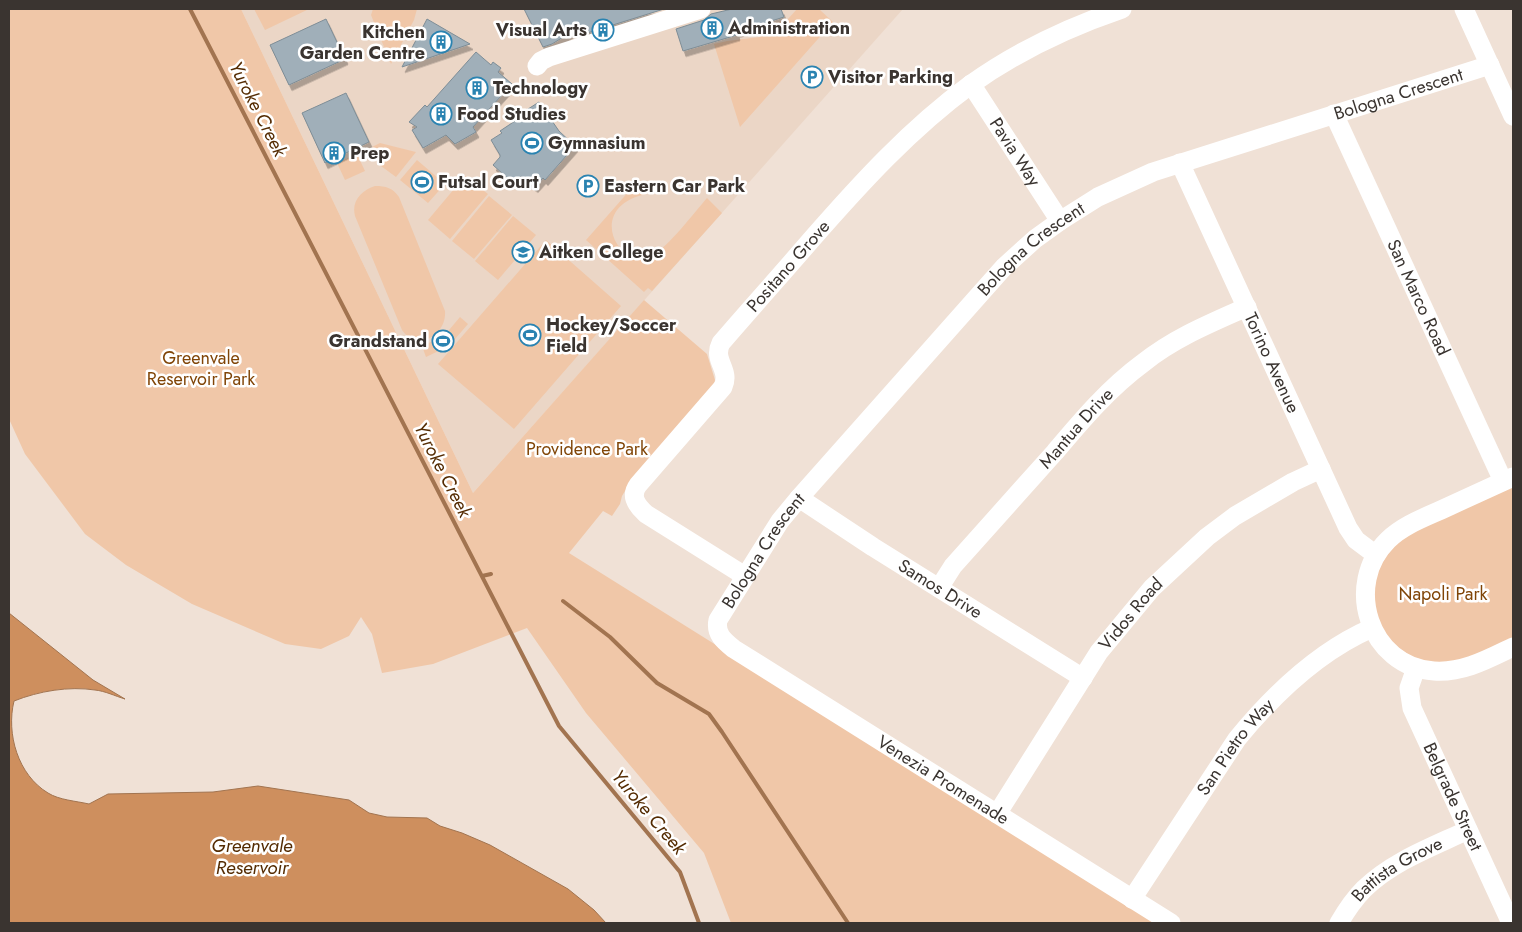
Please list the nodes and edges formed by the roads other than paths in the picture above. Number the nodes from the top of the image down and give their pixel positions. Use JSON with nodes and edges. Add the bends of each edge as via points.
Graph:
{"nodes":[{"id":1,"x":702,"y":9,"type":"edge"},
{"id":2,"x":1122,"y":9,"type":"edge"},
{"id":3,"x":1464,"y":9,"type":"edge"},
{"id":4,"x":1490,"y":65,"type":"junction"},
{"id":5,"x":536,"y":66,"type":"dead end"},
{"id":6,"x":971,"y":84,"type":"junction"},
{"id":7,"x":1334,"y":114,"type":"junction"},
{"id":8,"x":1513,"y":116,"type":"edge"},
{"id":9,"x":1180,"y":163,"type":"junction"},
{"id":10,"x":1060,"y":221,"type":"junction"},
{"id":11,"x":1247,"y":307,"type":"junction"},
{"id":12,"x":1321,"y":469,"type":"junction"},
{"id":13,"x":1508,"y":479,"type":"edge"},
{"id":14,"x":799,"y":498,"type":"junction"},
{"id":15,"x":1376,"y":555,"type":"junction"},
{"id":16,"x":746,"y":576,"type":"junction"},
{"id":17,"x":939,"y":588,"type":"junction"},
{"id":18,"x":1372,"y":628,"type":"junction"},
{"id":19,"x":718,"y":632,"type":"joint"},
{"id":20,"x":1513,"y":648,"type":"edge"},
{"id":21,"x":1416,"y":668,"type":"junction"},
{"id":22,"x":1083,"y":678,"type":"junction"},
{"id":23,"x":997,"y":814,"type":"junction"},
{"id":24,"x":1468,"y":830,"type":"junction"},
{"id":25,"x":1132,"y":899,"type":"junction"},
{"id":26,"x":1171,"y":923,"type":"edge"},
{"id":27,"x":1339,"y":923,"type":"edge"},
{"id":28,"x":1511,"y":923,"type":"edge"}],
"edges":[{"from":1,"to":5,"type":"street","via":[[549,57]]},
{"from":2,"to":6,"type":"street","name":"Positano Grove","via":[[1033,46]]},
{"from":3,"to":4,"type":"street"},
{"from":4,"to":7,"type":"street","name":"Bologna Crescent"},
{"from":4,"to":8,"type":"street"},
{"from":6,"to":10,"type":"street","name":"Pavia Way"},
{"from":6,"to":16,"type":"street","name":"Positano Grove","via":[[890,154],[726,338],[718,349],[718,359],[725,374],[723,387],[634,491],[636,504],[646,514]]},
{"from":7,"to":9,"type":"street","name":"Bologna Crescent"},
{"from":7,"to":13,"type":"street","name":"San Marco Road"},
{"from":9,"to":10,"type":"street","name":"Bologna Crescent","via":[[1125,183]]},
{"from":9,"to":11,"type":"street","name":"Torino Avenue"},
{"from":10,"to":14,"type":"street","name":"Bologna Crescent","via":[[1004,267]]},
{"from":11,"to":12,"type":"street","name":"Torino Avenue"},
{"from":11,"to":17,"type":"street","name":"Mantua Drive","via":[[1171,343],[1113,388],[953,566]]},
{"from":12,"to":15,"type":"street","name":"Torino Avenue","via":[[1351,534]]},
{"from":12,"to":22,"type":"street","name":"Vidos Road","via":[[1235,516],[1207,537],[1152,588],[1099,652]]},
{"from":13,"to":15,"type":"street","via":[[1412,523],[1388,539]]},
{"from":14,"to":16,"type":"street","name":"Bologna Crescent","via":[[780,521]]},
{"from":14,"to":17,"type":"street","name":"Samos Drive"},
{"from":15,"to":18,"type":"street","via":[[1365,585],[1366,610]]},
{"from":16,"to":19,"type":"street","name":"Bologna Crescent","via":[[718,620]]},
{"from":17,"to":22,"type":"street","name":"Samos Drive"},
{"from":18,"to":21,"type":"street","via":[[1392,654]]},
{"from":18,"to":25,"type":"street","name":"San Pietro Way","via":[[1352,637],[1306,669],[1254,718]]},
{"from":19,"to":23,"type":"street","name":"Venezia Promenade","via":[[734,649]]},
{"from":20,"to":21,"type":"street","via":[[1464,669],[1433,672]]},
{"from":21,"to":24,"type":"street","name":"Belgrade Street","via":[[1409,688],[1412,708]]},
{"from":22,"to":23,"type":"street","name":"Vidos Road"},
{"from":23,"to":25,"type":"street","name":"Venezia Promenade"},
{"from":24,"to":27,"type":"street","name":"Battista Grove","via":[[1380,875],[1351,904]]},
{"from":24,"to":28,"type":"street","name":"Belgrade Street"},
{"from":25,"to":26,"type":"street","name":"Venezia Promenade"}]}
